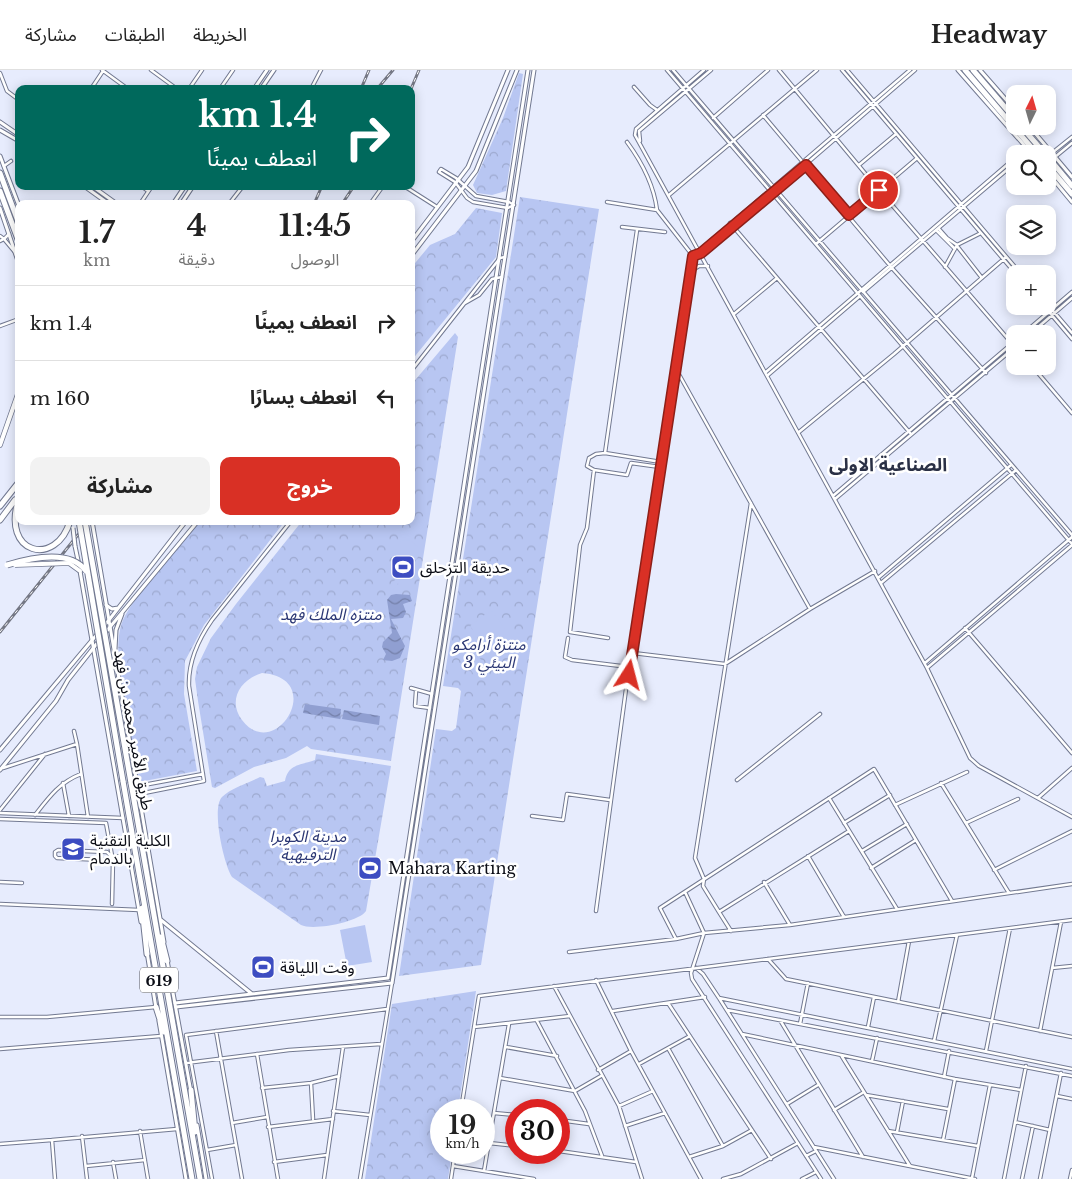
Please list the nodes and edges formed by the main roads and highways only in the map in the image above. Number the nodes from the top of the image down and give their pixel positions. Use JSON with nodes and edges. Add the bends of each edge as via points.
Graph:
{"nodes":[{"id":1,"x":965,"y":70,"type":"edge"},
{"id":2,"x":973,"y":70,"type":"edge"},
{"id":3,"x":1006,"y":108,"type":"edge"},
{"id":4,"x":1026,"y":135,"type":"edge"},
{"id":5,"x":1029,"y":140,"type":"junction"},
{"id":6,"x":1032,"y":145,"type":"edge"},
{"id":7,"x":1035,"y":145,"type":"edge"},
{"id":8,"x":1056,"y":163,"type":"edge"},
{"id":9,"x":0,"y":173,"type":"edge"},
{"id":10,"x":1056,"y":177,"type":"edge"},
{"id":11,"x":1072,"y":186,"type":"edge"},
{"id":12,"x":0,"y":191,"type":"edge"},
{"id":13,"x":1071,"y":199,"type":"edge"},
{"id":14,"x":15,"y":213,"type":"edge"},
{"id":15,"x":15,"y":231,"type":"edge"},
{"id":16,"x":15,"y":402,"type":"edge"},
{"id":17,"x":0,"y":444,"type":"edge"},
{"id":18,"x":15,"y":487,"type":"edge"},
{"id":19,"x":15,"y":502,"type":"edge"},
{"id":20,"x":0,"y":506,"type":"edge"},
{"id":21,"x":15,"y":506,"type":"edge"},
{"id":22,"x":0,"y":520,"type":"edge"},
{"id":23,"x":69,"y":525,"type":"edge"},
{"id":24,"x":80,"y":525,"type":"edge"},
{"id":25,"x":86,"y":525,"type":"edge"},
{"id":26,"x":7,"y":565,"type":"junction"},
{"id":27,"x":0,"y":567,"type":"edge"},
{"id":28,"x":80,"y":571,"type":"road end"},
{"id":29,"x":87,"y":572,"type":"junction"},
{"id":30,"x":137,"y":862,"type":"junction"},
{"id":31,"x":148,"y":878,"type":"junction"},
{"id":32,"x":147,"y":954,"type":"road end"},
{"id":33,"x":167,"y":961,"type":"road end"},
{"id":34,"x":156,"y":1006,"type":"road end"},
{"id":35,"x":171,"y":1062,"type":"junction"},
{"id":36,"x":190,"y":1090,"type":"road end"},
{"id":37,"x":198,"y":1162,"type":"junction"},
{"id":38,"x":189,"y":1179,"type":"edge"},
{"id":39,"x":200,"y":1179,"type":"edge"}],
"edges":[{"from":1,"to":5,"type":"highway"},
{"from":2,"to":3,"type":"highway"},
{"from":4,"to":5,"type":"highway"},
{"from":5,"to":6,"type":"highway"},
{"from":5,"to":7,"type":"highway"},
{"from":8,"to":11,"type":"highway"},
{"from":9,"to":14,"type":"highway"},
{"from":10,"to":13,"type":"highway"},
{"from":12,"to":15,"type":"highway"},
{"from":16,"to":17,"type":"main road"},
{"from":18,"to":20,"type":"highway"},
{"from":19,"to":22,"type":"highway"},
{"from":21,"to":23,"type":"highway","via":[[10,526],[22,545],[41,550],[50,547],[63,536]]},
{"from":24,"to":29,"type":"highway","name":"طريق الأمير محمد بن فهد","number":"619","bridge":true},
{"from":25,"to":31,"type":"highway","name":"طريق الأمير محمد بن فهد","number":"619","bridge":true},
{"from":26,"to":27,"type":"main road","bridge":true},
{"from":26,"to":28,"type":"main road","bridge":true,"via":[[69,563]]},
{"from":26,"to":29,"type":"highway","bridge":true,"via":[[25,560],[66,558],[78,561]]},
{"from":29,"to":30,"type":"highway","name":"طريق الأمير محمد بن فهد","number":"619","bridge":true},
{"from":30,"to":32,"type":"highway"},
{"from":30,"to":35,"type":"highway","name":"طريق الأمير محمد بن فهد","number":"619"},
{"from":31,"to":33,"type":"highway"},
{"from":31,"to":37,"type":"highway","name":"طريق الأمير محمد بن فهد","number":"619"},
{"from":34,"to":35,"type":"highway"},
{"from":35,"to":38,"type":"highway","name":"طريق الأمير محمد بن فهد","number":"619"},
{"from":36,"to":37,"type":"highway"},
{"from":37,"to":39,"type":"highway","name":"طريق الأمير محمد بن فهد","number":"619"}]}
